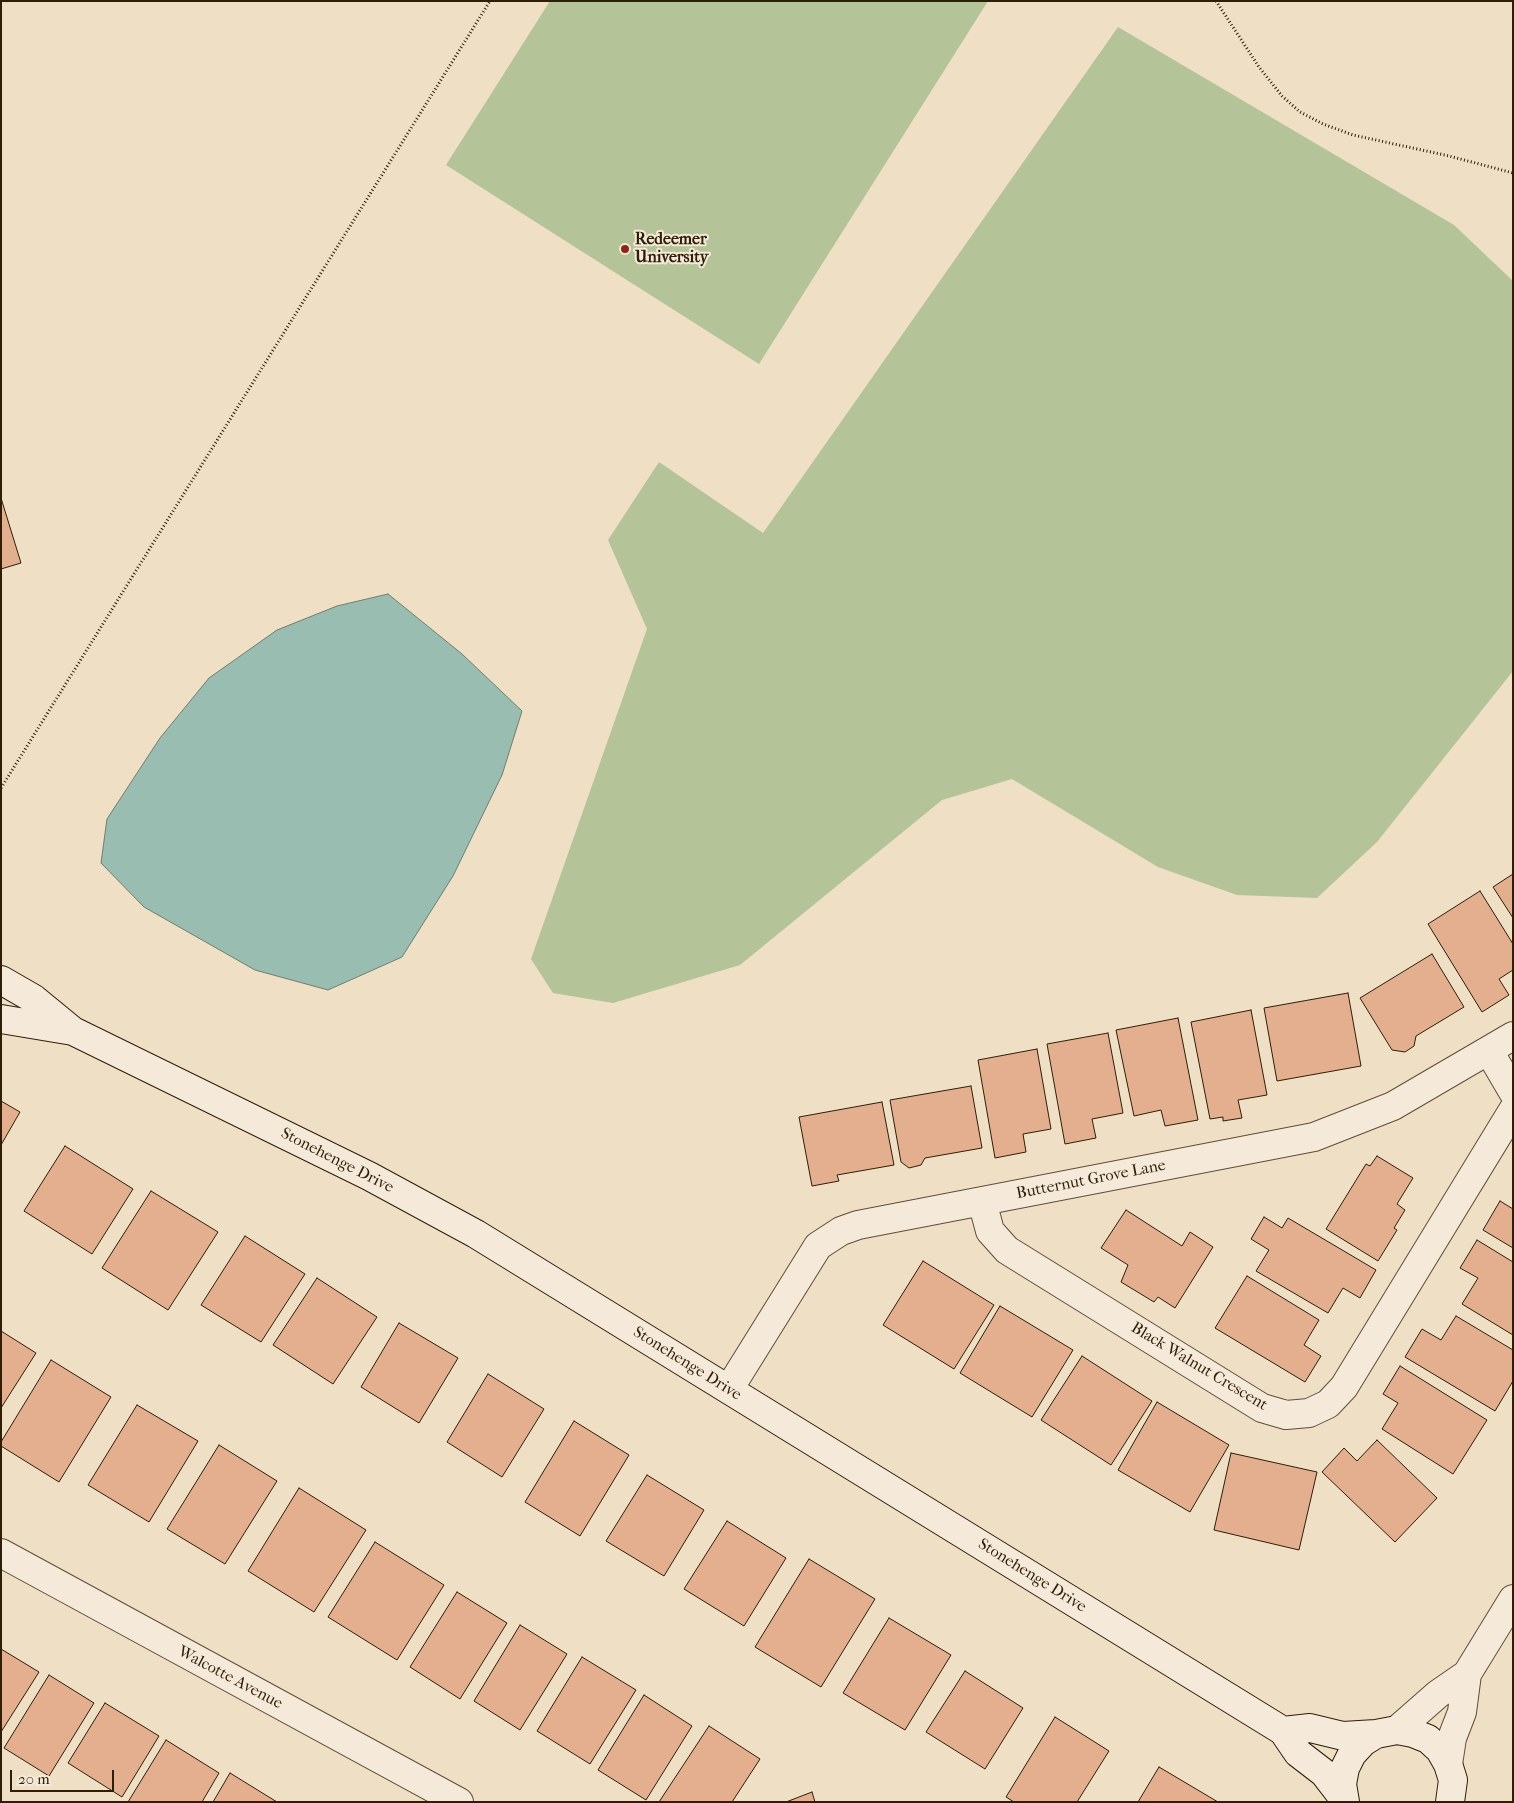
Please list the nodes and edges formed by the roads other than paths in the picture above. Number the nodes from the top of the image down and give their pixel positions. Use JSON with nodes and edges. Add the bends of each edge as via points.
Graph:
{"nodes":[{"id":1,"x":1,"y":980,"type":"edge"},
{"id":2,"x":1,"y":1019,"type":"edge"},
{"id":3,"x":73,"y":1031,"type":"junction"},
{"id":4,"x":1513,"y":1036,"type":"edge"},
{"id":5,"x":1489,"y":1051,"type":"junction"},
{"id":6,"x":1513,"y":1092,"type":"edge"},
{"id":7,"x":1513,"y":1110,"type":"edge"},
{"id":8,"x":982,"y":1202,"type":"junction"},
{"id":9,"x":729,"y":1390,"type":"junction"},
{"id":10,"x":1,"y":1554,"type":"edge"},
{"id":11,"x":1513,"y":1599,"type":"edge"},
{"id":12,"x":1467,"y":1674,"type":"junction"},
{"id":13,"x":1283,"y":1730,"type":"junction"},
{"id":14,"x":1386,"y":1732,"type":"junction"},
{"id":15,"x":1454,"y":1787,"type":"edge"},
{"id":16,"x":1345,"y":1801,"type":"edge"},
{"id":17,"x":459,"y":1802,"type":"edge"}],
"edges":[{"from":1,"to":3,"type":"street","name":"Stonehenge Drive","via":[[34,999]]},
{"from":2,"to":3,"type":"street","name":"Stonehenge Drive"},
{"from":3,"to":9,"type":"street","name":"Stonehenge Drive","via":[[368,1176],[476,1234]]},
{"from":4,"to":5,"type":"street","name":"Butternut Grove Lane"},
{"from":5,"to":6,"type":"street"},
{"from":5,"to":8,"type":"street","name":"Butternut Grove Lane","via":[[1393,1106],[1314,1137]]},
{"from":7,"to":8,"type":"street","name":"Black Walnut Crescent","via":[[1344,1387],[1328,1404],[1309,1413],[1286,1415],[1262,1408],[1007,1250],[990,1231]]},
{"from":8,"to":9,"type":"street","name":"Butternut Grove Lane","via":[[858,1225],[841,1231],[818,1246]]},
{"from":9,"to":13,"type":"street","name":"Stonehenge Drive"},
{"from":10,"to":17,"type":"street","name":"Walcotte Avenue"},
{"from":11,"to":12,"type":"street"},
{"from":12,"to":14,"type":"street"},
{"from":12,"to":15,"type":"street","via":[[1462,1712],[1452,1738]]},
{"from":13,"to":14,"type":"street","via":[[1310,1728],[1343,1736]]},
{"from":13,"to":16,"type":"street","name":"Stonehenge Drive","via":[[1298,1753],[1324,1773]]},
{"from":14,"to":15,"type":"street","via":[[1413,1733],[1428,1739],[1440,1750]]},
{"from":14,"to":16,"type":"street","via":[[1363,1742],[1352,1754],[1342,1784]]}]}
